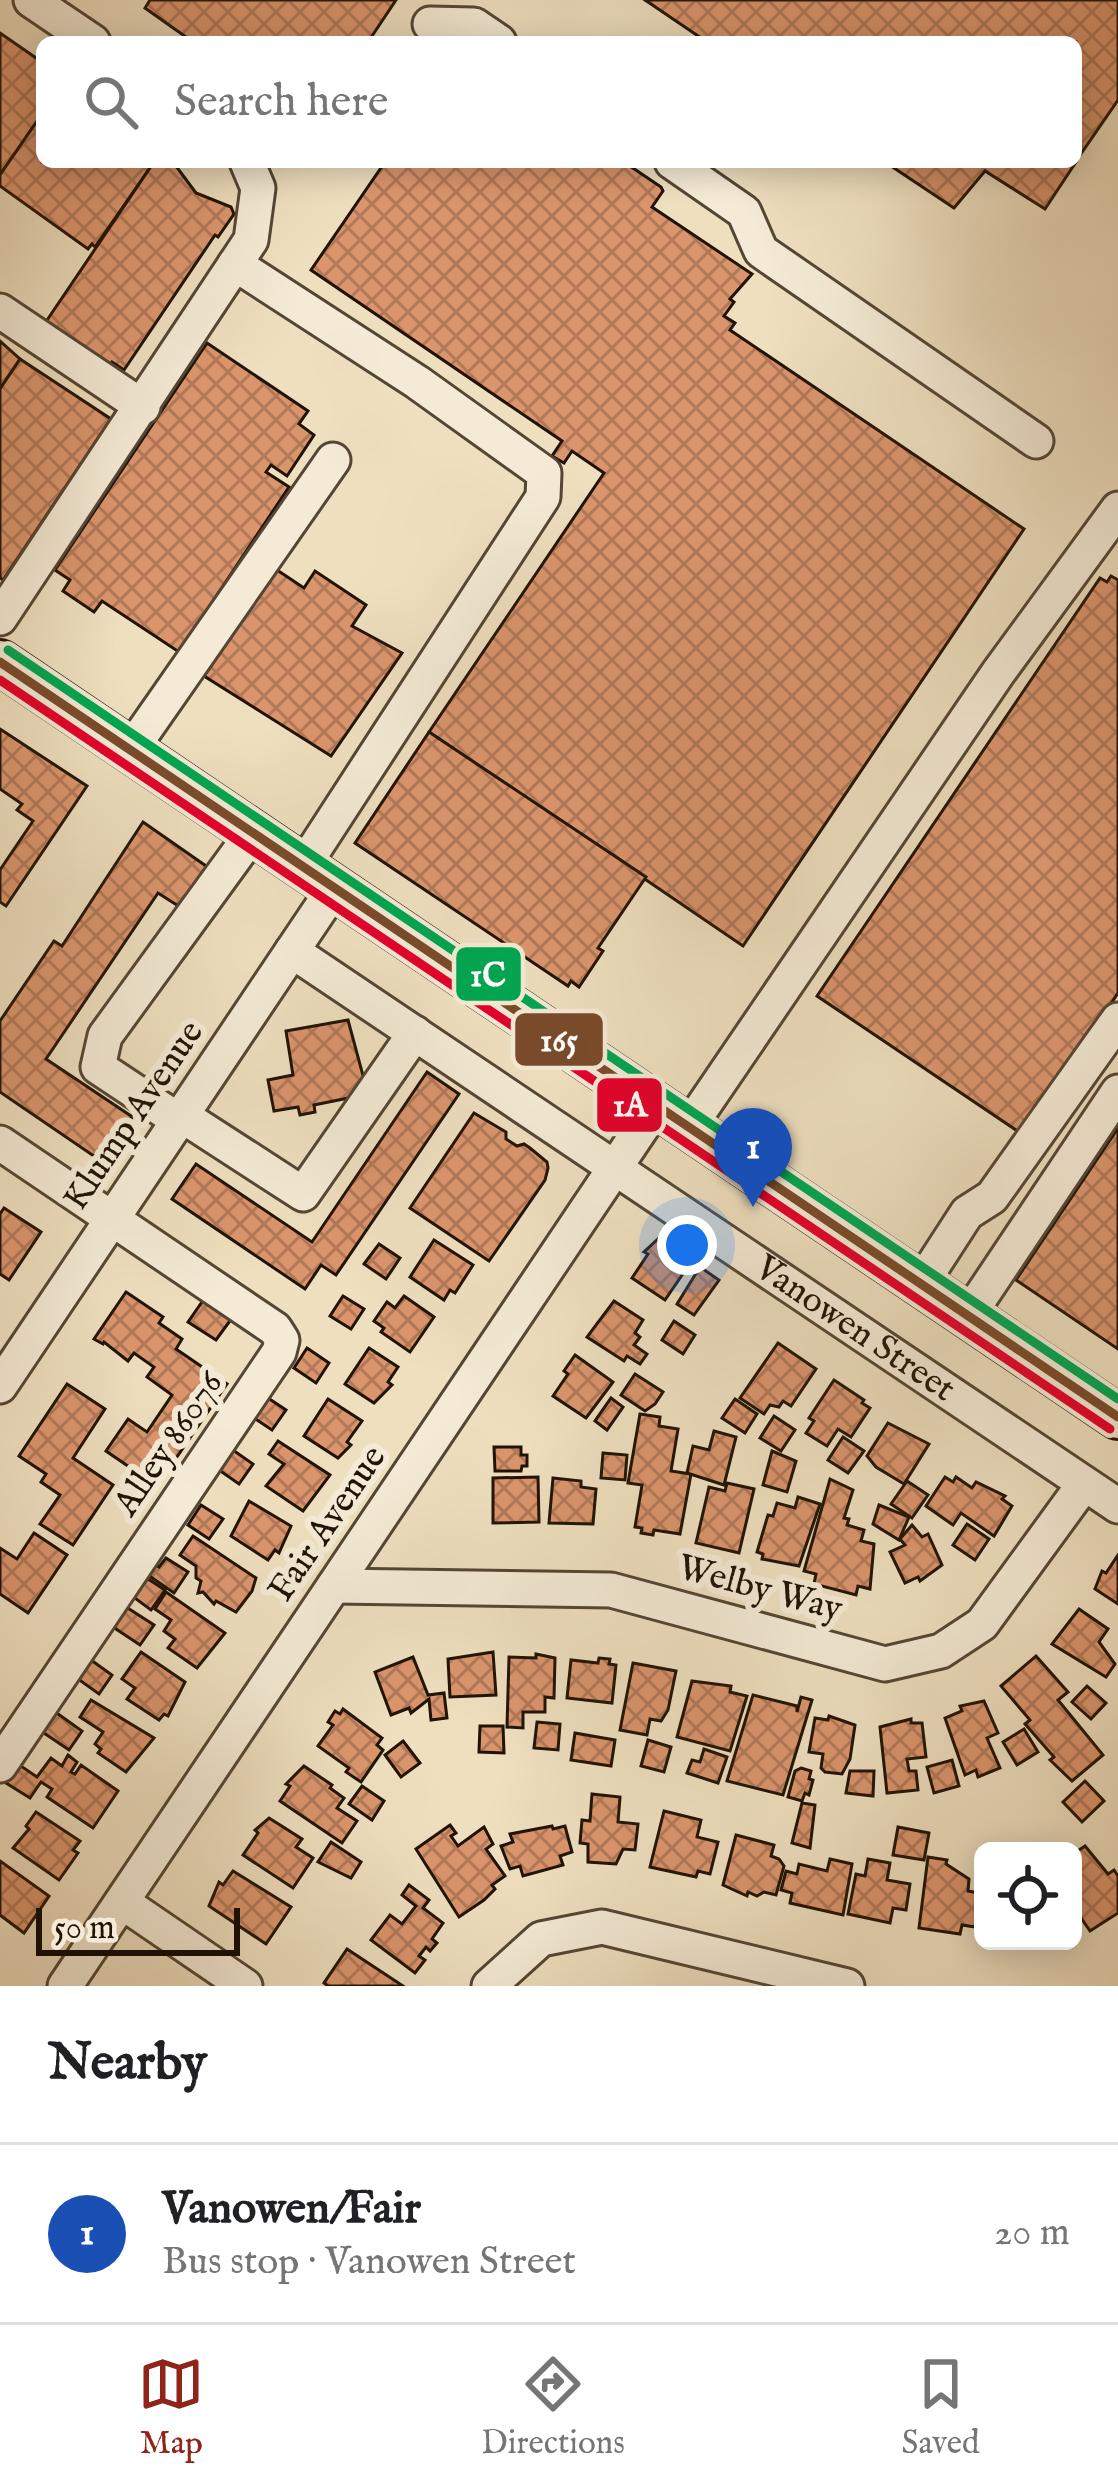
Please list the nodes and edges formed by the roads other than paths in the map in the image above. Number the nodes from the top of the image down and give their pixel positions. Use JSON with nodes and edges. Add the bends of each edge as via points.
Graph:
{"nodes":[{"id":1,"x":31,"y":0,"type":"edge"},
{"id":2,"x":425,"y":22,"type":"edge"},
{"id":3,"x":84,"y":36,"type":"edge"},
{"id":4,"x":490,"y":36,"type":"edge"},
{"id":5,"x":250,"y":168,"type":"edge"},
{"id":6,"x":681,"y":168,"type":"edge"},
{"id":7,"x":235,"y":264,"type":"junction"},
{"id":8,"x":0,"y":310,"type":"edge"},
{"id":9,"x":143,"y":407,"type":"junction"},
{"id":10,"x":1036,"y":441,"type":"dead end"},
{"id":11,"x":333,"y":460,"type":"dead end"},
{"id":12,"x":1116,"y":517,"type":"edge"},
{"id":13,"x":0,"y":618,"type":"edge"},
{"id":14,"x":0,"y":662,"type":"edge"},
{"id":15,"x":130,"y":751,"type":"junction"},
{"id":16,"x":252,"y":834,"type":"junction"},
{"id":17,"x":317,"y":879,"type":"junction"},
{"id":18,"x":292,"y":951,"type":"junction"},
{"id":19,"x":1118,"y":1019,"type":"edge"},
{"id":20,"x":415,"y":1033,"type":"junction"},
{"id":21,"x":1118,"y":1092,"type":"edge"},
{"id":22,"x":673,"y":1116,"type":"junction"},
{"id":23,"x":180,"y":1118,"type":"junction"},
{"id":24,"x":0,"y":1143,"type":"edge"},
{"id":25,"x":615,"y":1168,"type":"junction"},
{"id":26,"x":112,"y":1220,"type":"junction"},
{"id":27,"x":920,"y":1284,"type":"junction"},
{"id":28,"x":968,"y":1316,"type":"junction"},
{"id":29,"x":0,"y":1386,"type":"edge"},
{"id":30,"x":1118,"y":1417,"type":"edge"},
{"id":31,"x":1084,"y":1484,"type":"junction"},
{"id":32,"x":1118,"y":1506,"type":"edge"},
{"id":33,"x":334,"y":1586,"type":"junction"},
{"id":34,"x":0,"y":1765,"type":"edge"},
{"id":35,"x":122,"y":1902,"type":"junction"},
{"id":36,"x":65,"y":1986,"type":"edge"},
{"id":37,"x":245,"y":1986,"type":"edge"},
{"id":38,"x":489,"y":1986,"type":"edge"},
{"id":39,"x":847,"y":1986,"type":"edge"}],
"edges":[{"from":1,"to":3,"type":"street"},
{"from":2,"to":4,"type":"street","via":[[474,25]]},
{"from":5,"to":7,"type":"street","via":[[258,188],[251,240]]},
{"from":6,"to":10,"type":"street","via":[[744,212],[761,251]]},
{"from":7,"to":9,"type":"street"},
{"from":7,"to":17,"type":"street","name":"Klump Avenue","via":[[544,473],[543,497]]},
{"from":8,"to":9,"type":"street"},
{"from":9,"to":13,"type":"street"},
{"from":11,"to":15,"type":"street"},
{"from":12,"to":22,"type":"street","name":"Fair Avenue"},
{"from":14,"to":15,"type":"main road","name":"Vanowen Street"},
{"from":15,"to":16,"type":"main road","name":"Vanowen Street"},
{"from":16,"to":17,"type":"main road","name":"Vanowen Street"},
{"from":16,"to":23,"type":"street","via":[[105,1036],[98,1067]]},
{"from":17,"to":18,"type":"street","name":"Klump Avenue"},
{"from":17,"to":22,"type":"main road","name":"Vanowen Street"},
{"from":18,"to":20,"type":"street","name":"Vanowen Street"},
{"from":18,"to":23,"type":"street","name":"Klump Avenue"},
{"from":19,"to":27,"type":"street","via":[[1021,1159],[968,1213]]},
{"from":20,"to":23,"type":"street","via":[[303,1194]]},
{"from":20,"to":25,"type":"street","name":"Vanowen Street"},
{"from":21,"to":28,"type":"street"},
{"from":22,"to":25,"type":"street","name":"Fair Avenue"},
{"from":22,"to":27,"type":"main road","name":"Vanowen Street"},
{"from":23,"to":26,"type":"street","name":"Klump Avenue"},
{"from":24,"to":26,"type":"street"},
{"from":25,"to":31,"type":"street","name":"Vanowen Street"},
{"from":25,"to":33,"type":"street","name":"Fair Avenue"},
{"from":26,"to":29,"type":"street","name":"Klump Avenue"},
{"from":26,"to":34,"type":"street","name":"Alley 86076","via":[[282,1340]]},
{"from":27,"to":28,"type":"main road","name":"Vanowen Street"},
{"from":28,"to":30,"type":"main road","name":"Vanowen Street"},
{"from":31,"to":32,"type":"street","name":"Vanowen Street"},
{"from":31,"to":33,"type":"street","name":"Welby Way","via":[[982,1624],[941,1652],[886,1664],[611,1590]]},
{"from":33,"to":35,"type":"street","name":"Fair Avenue"},
{"from":35,"to":36,"type":"street","name":"Fair Avenue"},
{"from":35,"to":37,"type":"street"},
{"from":38,"to":39,"type":"street","via":[[541,1940],[602,1927]]}]}
